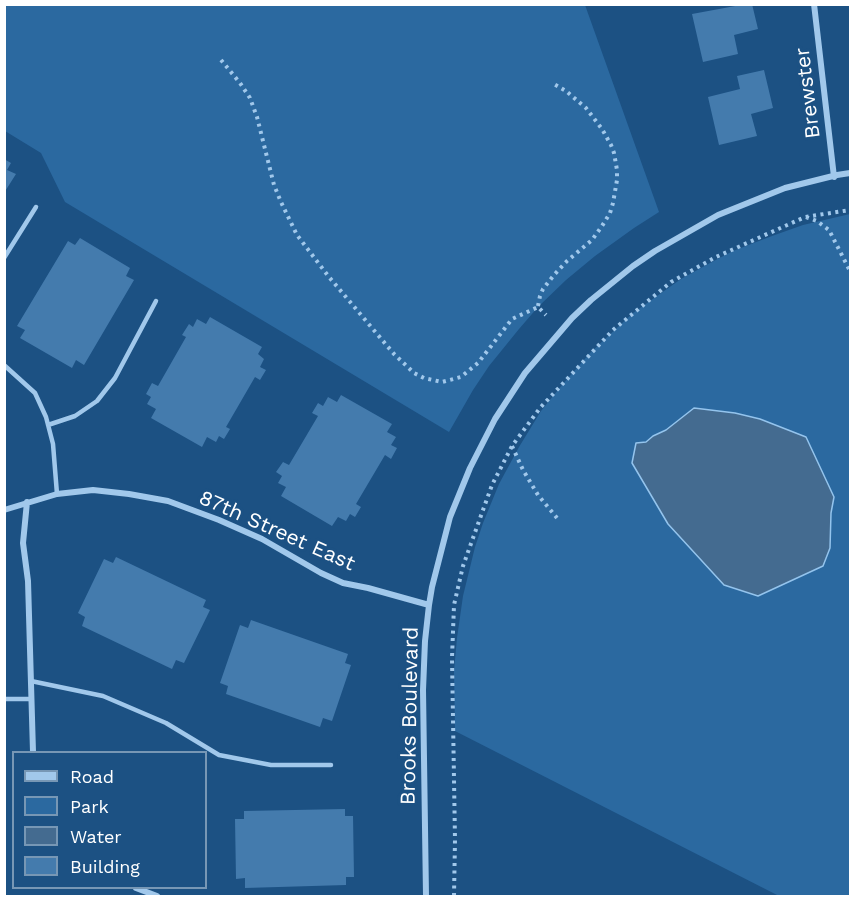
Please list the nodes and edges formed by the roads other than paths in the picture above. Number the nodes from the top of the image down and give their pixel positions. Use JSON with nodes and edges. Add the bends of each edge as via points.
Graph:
{"nodes":[{"id":1,"x":814,"y":4,"type":"edge"},
{"id":2,"x":850,"y":173,"type":"edge"},
{"id":3,"x":834,"y":177,"type":"junction"},
{"id":4,"x":36,"y":207,"type":"dead end"},
{"id":5,"x":4,"y":258,"type":"edge"},
{"id":6,"x":156,"y":301,"type":"dead end"},
{"id":7,"x":4,"y":365,"type":"edge"},
{"id":8,"x":48,"y":425,"type":"junction"},
{"id":9,"x":57,"y":494,"type":"junction"},
{"id":10,"x":27,"y":502,"type":"junction"},
{"id":11,"x":4,"y":510,"type":"edge"},
{"id":12,"x":429,"y":605,"type":"junction"},
{"id":13,"x":31,"y":681,"type":"junction"},
{"id":14,"x":4,"y":699,"type":"edge"},
{"id":15,"x":31,"y":699,"type":"junction"},
{"id":16,"x":33,"y":751,"type":"edge"},
{"id":17,"x":331,"y":765,"type":"dead end"},
{"id":18,"x":138,"y":889,"type":"edge"},
{"id":19,"x":157,"y":897,"type":"edge"},
{"id":20,"x":426,"y":897,"type":"edge"}],
"edges":[{"from":1,"to":3,"type":"street","name":"Brewster"},
{"from":2,"to":3,"type":"street","name":"Brooks Boulevard"},
{"from":3,"to":12,"type":"street","name":"Brooks Boulevard","via":[[785,188],[718,214],[633,266],[572,318],[525,373],[482,443],[450,517]]},
{"from":4,"to":5,"type":"lane"},
{"from":6,"to":8,"type":"lane","via":[[115,378],[97,400],[75,416]]},
{"from":7,"to":8,"type":"lane","via":[[35,393]]},
{"from":8,"to":9,"type":"lane"},
{"from":9,"to":10,"type":"street","name":"87th Street East"},
{"from":9,"to":12,"type":"street","name":"87th Street East","via":[[93,490],[168,501],[262,539],[343,583]]},
{"from":10,"to":11,"type":"street","name":"87th Street East"},
{"from":10,"to":13,"type":"street","via":[[23,543]]},
{"from":12,"to":20,"type":"street","name":"Brooks Boulevard","via":[[423,690]]},
{"from":13,"to":15,"type":"street"},
{"from":13,"to":17,"type":"lane","via":[[103,696],[166,723],[219,755],[271,765]]},
{"from":14,"to":15,"type":"lane"},
{"from":15,"to":16,"type":"street"},
{"from":18,"to":19,"type":"street"}]}
